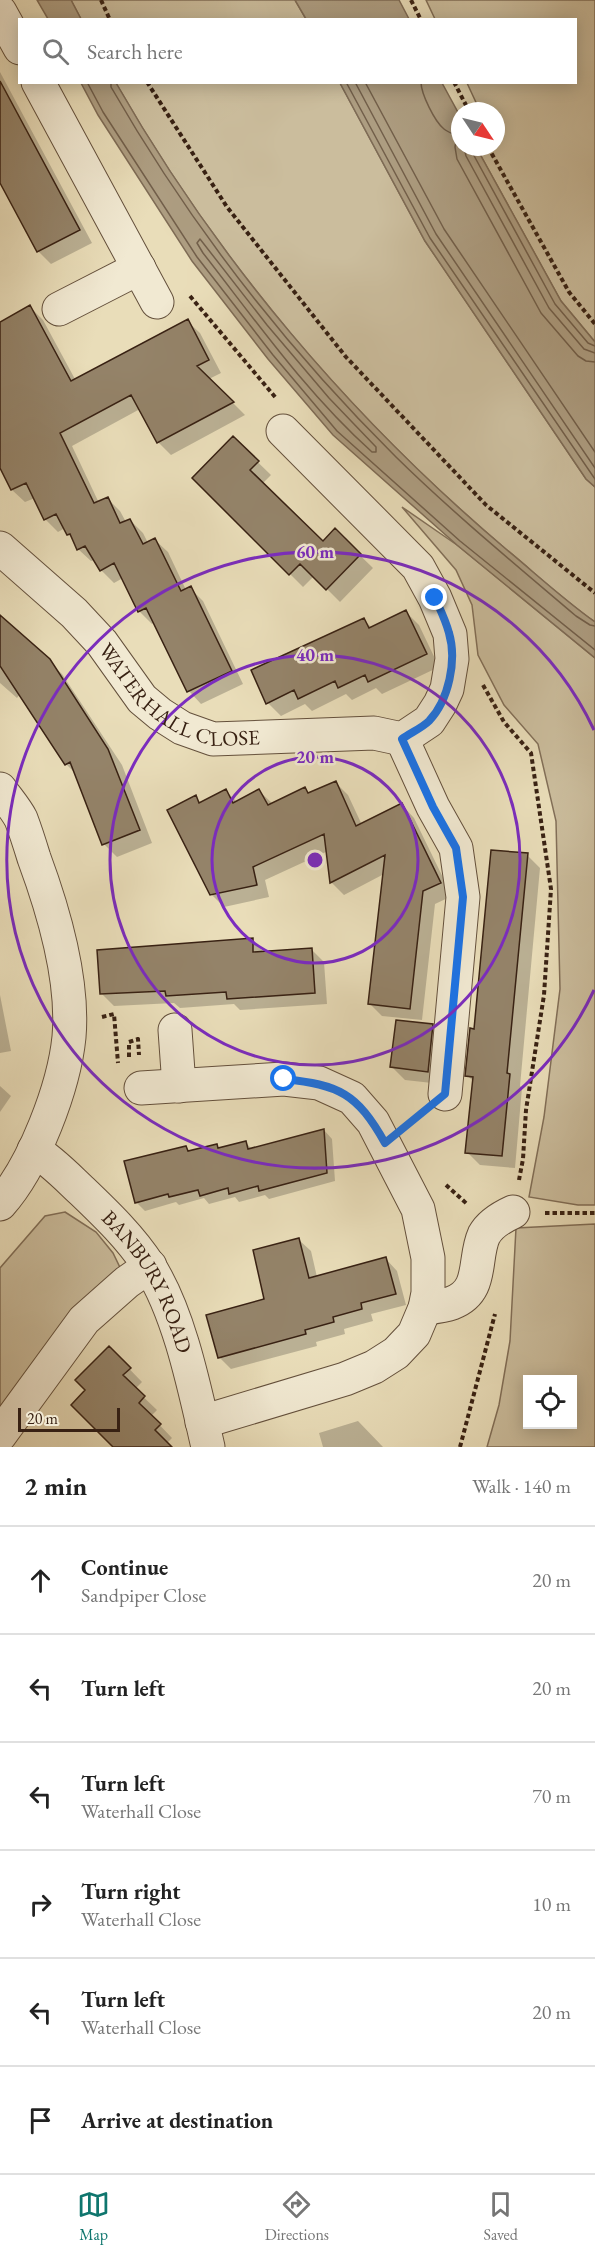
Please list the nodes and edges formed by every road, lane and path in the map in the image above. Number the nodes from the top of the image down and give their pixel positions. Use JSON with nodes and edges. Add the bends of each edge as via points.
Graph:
{"nodes":[{"id":1,"x":101,"y":0,"type":"edge"},
{"id":2,"x":411,"y":0,"type":"edge"},
{"id":3,"x":0,"y":12,"type":"edge"},
{"id":4,"x":109,"y":18,"type":"edge"},
{"id":5,"x":420,"y":18,"type":"edge"},
{"id":6,"x":18,"y":44,"type":"edge"},
{"id":7,"x":39,"y":84,"type":"edge"},
{"id":8,"x":148,"y":84,"type":"edge"},
{"id":9,"x":455,"y":84,"type":"edge"},
{"id":10,"x":464,"y":102,"type":"edge"},
{"id":11,"x":493,"y":156,"type":"edge"},
{"id":12,"x":140,"y":268,"type":"junction"},
{"id":13,"x":158,"y":302,"type":"dead end"},
{"id":14,"x":201,"y":308,"type":"dead end"},
{"id":15,"x":59,"y":309,"type":"dead end"},
{"id":16,"x":595,"y":324,"type":"edge"},
{"id":17,"x":282,"y":417,"type":"joint"},
{"id":18,"x":0,"y":548,"type":"edge"},
{"id":19,"x":595,"y":593,"type":"edge"},
{"id":20,"x":482,"y":682,"type":"dead end"},
{"id":21,"x":402,"y":739,"type":"junction"},
{"id":22,"x":0,"y":789,"type":"edge"},
{"id":23,"x":69,"y":1023,"type":"junction"},
{"id":24,"x":175,"y":1030,"type":"dead end"},
{"id":25,"x":130,"y":1074,"type":"junction"},
{"id":26,"x":179,"y":1086,"type":"junction"},
{"id":27,"x":445,"y":1094,"type":"dead end"},
{"id":28,"x":34,"y":1150,"type":"junction"},
{"id":29,"x":523,"y":1159,"type":"dead end"},
{"id":30,"x":0,"y":1204,"type":"edge"},
{"id":31,"x":513,"y":1212,"type":"joint"},
{"id":32,"x":595,"y":1213,"type":"edge"},
{"id":33,"x":150,"y":1266,"type":"junction"},
{"id":34,"x":496,"y":1306,"type":"dead end"},
{"id":35,"x":425,"y":1308,"type":"junction"},
{"id":36,"x":0,"y":1435,"type":"edge"},
{"id":37,"x":205,"y":1435,"type":"edge"},
{"id":38,"x":460,"y":1447,"type":"edge"}],
"edges":[{"from":1,"to":4,"type":"path"},
{"from":2,"to":5,"type":"path"},
{"from":3,"to":6,"type":"street"},
{"from":7,"to":12,"type":"street"},
{"from":8,"to":19,"type":"path","via":[[227,207],[346,357],[486,505]]},
{"from":9,"to":10,"type":"path"},
{"from":11,"to":16,"type":"path","via":[[569,292]]},
{"from":12,"to":13,"type":"street"},
{"from":12,"to":15,"type":"street"},
{"from":14,"to":17,"type":"path"},
{"from":17,"to":21,"type":"street","via":[[418,567],[450,634],[452,660],[447,689],[429,721]]},
{"from":18,"to":21,"type":"street","name":"WATERHALL CLOSE","via":[[95,635],[142,699],[182,728],[213,739],[374,733]]},
{"from":20,"to":29,"type":"path","via":[[504,722],[531,753],[551,889],[544,994],[526,1110]]},
{"from":21,"to":27,"type":"street","via":[[456,848],[463,897]]},
{"from":22,"to":23,"type":"street","via":[[20,818],[43,882],[61,946]]},
{"from":23,"to":25,"type":"path","via":[[114,1014]]},
{"from":23,"to":28,"type":"street","via":[[52,1105]]},
{"from":24,"to":26,"type":"street"},
{"from":25,"to":25,"type":"path","via":[[138,1039],[129,1041]]},
{"from":25,"to":26,"type":"street"},
{"from":26,"to":35,"type":"street","via":[[284,1079],[319,1083],[352,1098],[373,1122],[418,1209],[428,1258]]},
{"from":28,"to":30,"type":"street"},
{"from":28,"to":33,"type":"street","name":"BANBURY ROAD","via":[[102,1209]]},
{"from":31,"to":32,"type":"path"},
{"from":31,"to":35,"type":"street","via":[[485,1234],[475,1282],[468,1292],[453,1302]]},
{"from":33,"to":36,"type":"street","via":[[84,1320]]},
{"from":33,"to":37,"type":"street","name":"BANBURY ROAD","via":[[173,1312]]},
{"from":34,"to":38,"type":"path"},
{"from":35,"to":37,"type":"street","via":[[414,1334],[396,1353],[374,1367]]}]}
